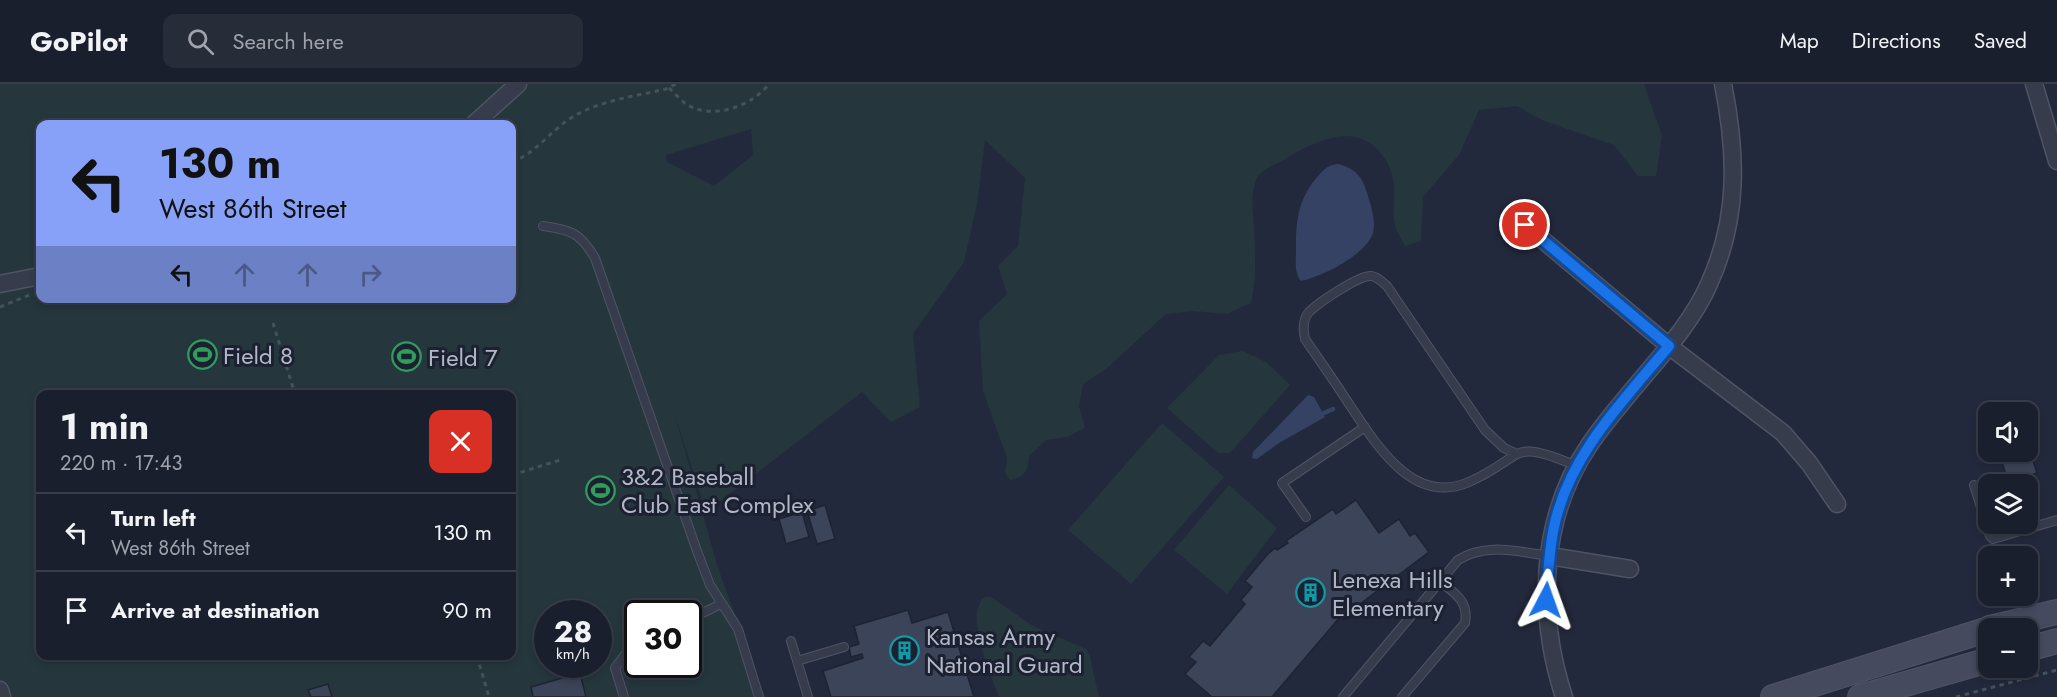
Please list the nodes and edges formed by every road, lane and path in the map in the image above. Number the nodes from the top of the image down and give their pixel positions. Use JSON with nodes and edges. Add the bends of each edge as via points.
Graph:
{"nodes":[{"id":1,"x":518,"y":84,"type":"edge"},
{"id":2,"x":676,"y":84,"type":"edge"},
{"id":3,"x":769,"y":84,"type":"edge"},
{"id":4,"x":1723,"y":84,"type":"edge"},
{"id":5,"x":2034,"y":84,"type":"edge"},
{"id":6,"x":669,"y":87,"type":"junction"},
{"id":7,"x":478,"y":120,"type":"edge"},
{"id":8,"x":516,"y":160,"type":"edge"},
{"id":9,"x":2057,"y":161,"type":"edge"},
{"id":10,"x":1525,"y":225,"type":"dead end"},
{"id":11,"x":543,"y":226,"type":"dead end"},
{"id":12,"x":36,"y":277,"type":"edge"},
{"id":13,"x":24,"y":280,"type":"junction"},
{"id":14,"x":0,"y":284,"type":"edge"},
{"id":15,"x":36,"y":293,"type":"edge"},
{"id":16,"x":0,"y":296,"type":"edge"},
{"id":17,"x":0,"y":307,"type":"edge"},
{"id":18,"x":273,"y":323,"type":"dead end"},
{"id":19,"x":1669,"y":346,"type":"junction"},
{"id":20,"x":294,"y":390,"type":"edge"},
{"id":21,"x":1365,"y":427,"type":"junction"},
{"id":22,"x":1515,"y":453,"type":"junction"},
{"id":23,"x":560,"y":460,"type":"dead end"},
{"id":24,"x":1577,"y":466,"type":"junction"},
{"id":25,"x":516,"y":474,"type":"edge"},
{"id":26,"x":1974,"y":485,"type":"dead end"},
{"id":27,"x":1837,"y":504,"type":"dead end"},
{"id":28,"x":1306,"y":517,"type":"dead end"},
{"id":29,"x":2057,"y":520,"type":"edge"},
{"id":30,"x":1550,"y":556,"type":"junction"},
{"id":31,"x":1630,"y":569,"type":"dead end"},
{"id":32,"x":1441,"y":582,"type":"junction"},
{"id":33,"x":721,"y":604,"type":"junction"},
{"id":34,"x":2057,"y":612,"type":"edge"},
{"id":35,"x":702,"y":613,"type":"edge"},
{"id":36,"x":2033,"y":618,"type":"edge"},
{"id":37,"x":1978,"y":633,"type":"edge"},
{"id":38,"x":791,"y":641,"type":"dead end"},
{"id":39,"x":2057,"y":641,"type":"edge"},
{"id":40,"x":2038,"y":646,"type":"edge"},
{"id":41,"x":844,"y":647,"type":"dead end"},
{"id":42,"x":624,"y":656,"type":"edge"},
{"id":43,"x":478,"y":660,"type":"edge"},
{"id":44,"x":797,"y":661,"type":"junction"},
{"id":45,"x":1978,"y":663,"type":"edge"},
{"id":46,"x":2057,"y":670,"type":"edge"},
{"id":47,"x":0,"y":690,"type":"edge"},
{"id":48,"x":2,"y":697,"type":"edge"},
{"id":49,"x":489,"y":697,"type":"edge"},
{"id":50,"x":624,"y":697,"type":"edge"},
{"id":51,"x":759,"y":697,"type":"edge"},
{"id":52,"x":808,"y":697,"type":"edge"},
{"id":53,"x":1343,"y":697,"type":"edge"},
{"id":54,"x":1402,"y":697,"type":"edge"},
{"id":55,"x":1564,"y":697,"type":"edge"},
{"id":56,"x":1773,"y":697,"type":"edge"},
{"id":57,"x":1860,"y":697,"type":"edge"},
{"id":58,"x":1956,"y":697,"type":"edge"}],
"edges":[{"from":1,"to":7,"type":"street"},
{"from":2,"to":6,"type":"path"},
{"from":3,"to":6,"type":"path","via":[[756,96],[720,111],[705,112],[687,105]]},
{"from":4,"to":19,"type":"street","via":[[1735,162],[1727,233],[1708,285]]},
{"from":5,"to":9,"type":"street"},
{"from":6,"to":8,"type":"path","via":[[594,105]]},
{"from":10,"to":19,"type":"street"},
{"from":11,"to":33,"type":"lane","via":[[568,230],[583,239],[595,258],[697,550]]},
{"from":12,"to":13,"type":"street"},
{"from":13,"to":14,"type":"street"},
{"from":13,"to":16,"type":"street"},
{"from":15,"to":17,"type":"path"},
{"from":18,"to":20,"type":"path"},
{"from":19,"to":24,"type":"street","via":[[1600,430]]},
{"from":19,"to":27,"type":"street","via":[[1783,433]]},
{"from":21,"to":22,"type":"lane","via":[[1388,460],[1409,477],[1433,485],[1469,482]]},
{"from":21,"to":22,"type":"lane","via":[[1303,331],[1309,312],[1356,280],[1371,276],[1387,286],[1491,439]]},
{"from":21,"to":28,"type":"lane","via":[[1282,483]]},
{"from":22,"to":24,"type":"lane","via":[[1542,452]]},
{"from":23,"to":25,"type":"path"},
{"from":24,"to":30,"type":"street","via":[[1554,526]]},
{"from":26,"to":29,"type":"lane","via":[[1993,539]]},
{"from":30,"to":31,"type":"street"},
{"from":30,"to":32,"type":"lane","via":[[1477,550],[1458,560]]},
{"from":30,"to":55,"type":"street","via":[[1548,634]]},
{"from":32,"to":53,"type":"lane"},
{"from":32,"to":54,"type":"lane","via":[[1465,605],[1465,623]]},
{"from":33,"to":35,"type":"lane"},
{"from":33,"to":51,"type":"lane","via":[[738,629]]},
{"from":34,"to":36,"type":"main road"},
{"from":37,"to":56,"type":"main road"},
{"from":38,"to":44,"type":"lane"},
{"from":39,"to":40,"type":"main road"},
{"from":41,"to":44,"type":"lane"},
{"from":42,"to":50,"type":"lane","via":[[615,668]]},
{"from":43,"to":49,"type":"path"},
{"from":44,"to":52,"type":"lane"},
{"from":45,"to":57,"type":"main road"},
{"from":46,"to":58,"type":"path"},
{"from":47,"to":48,"type":"street"}]}
